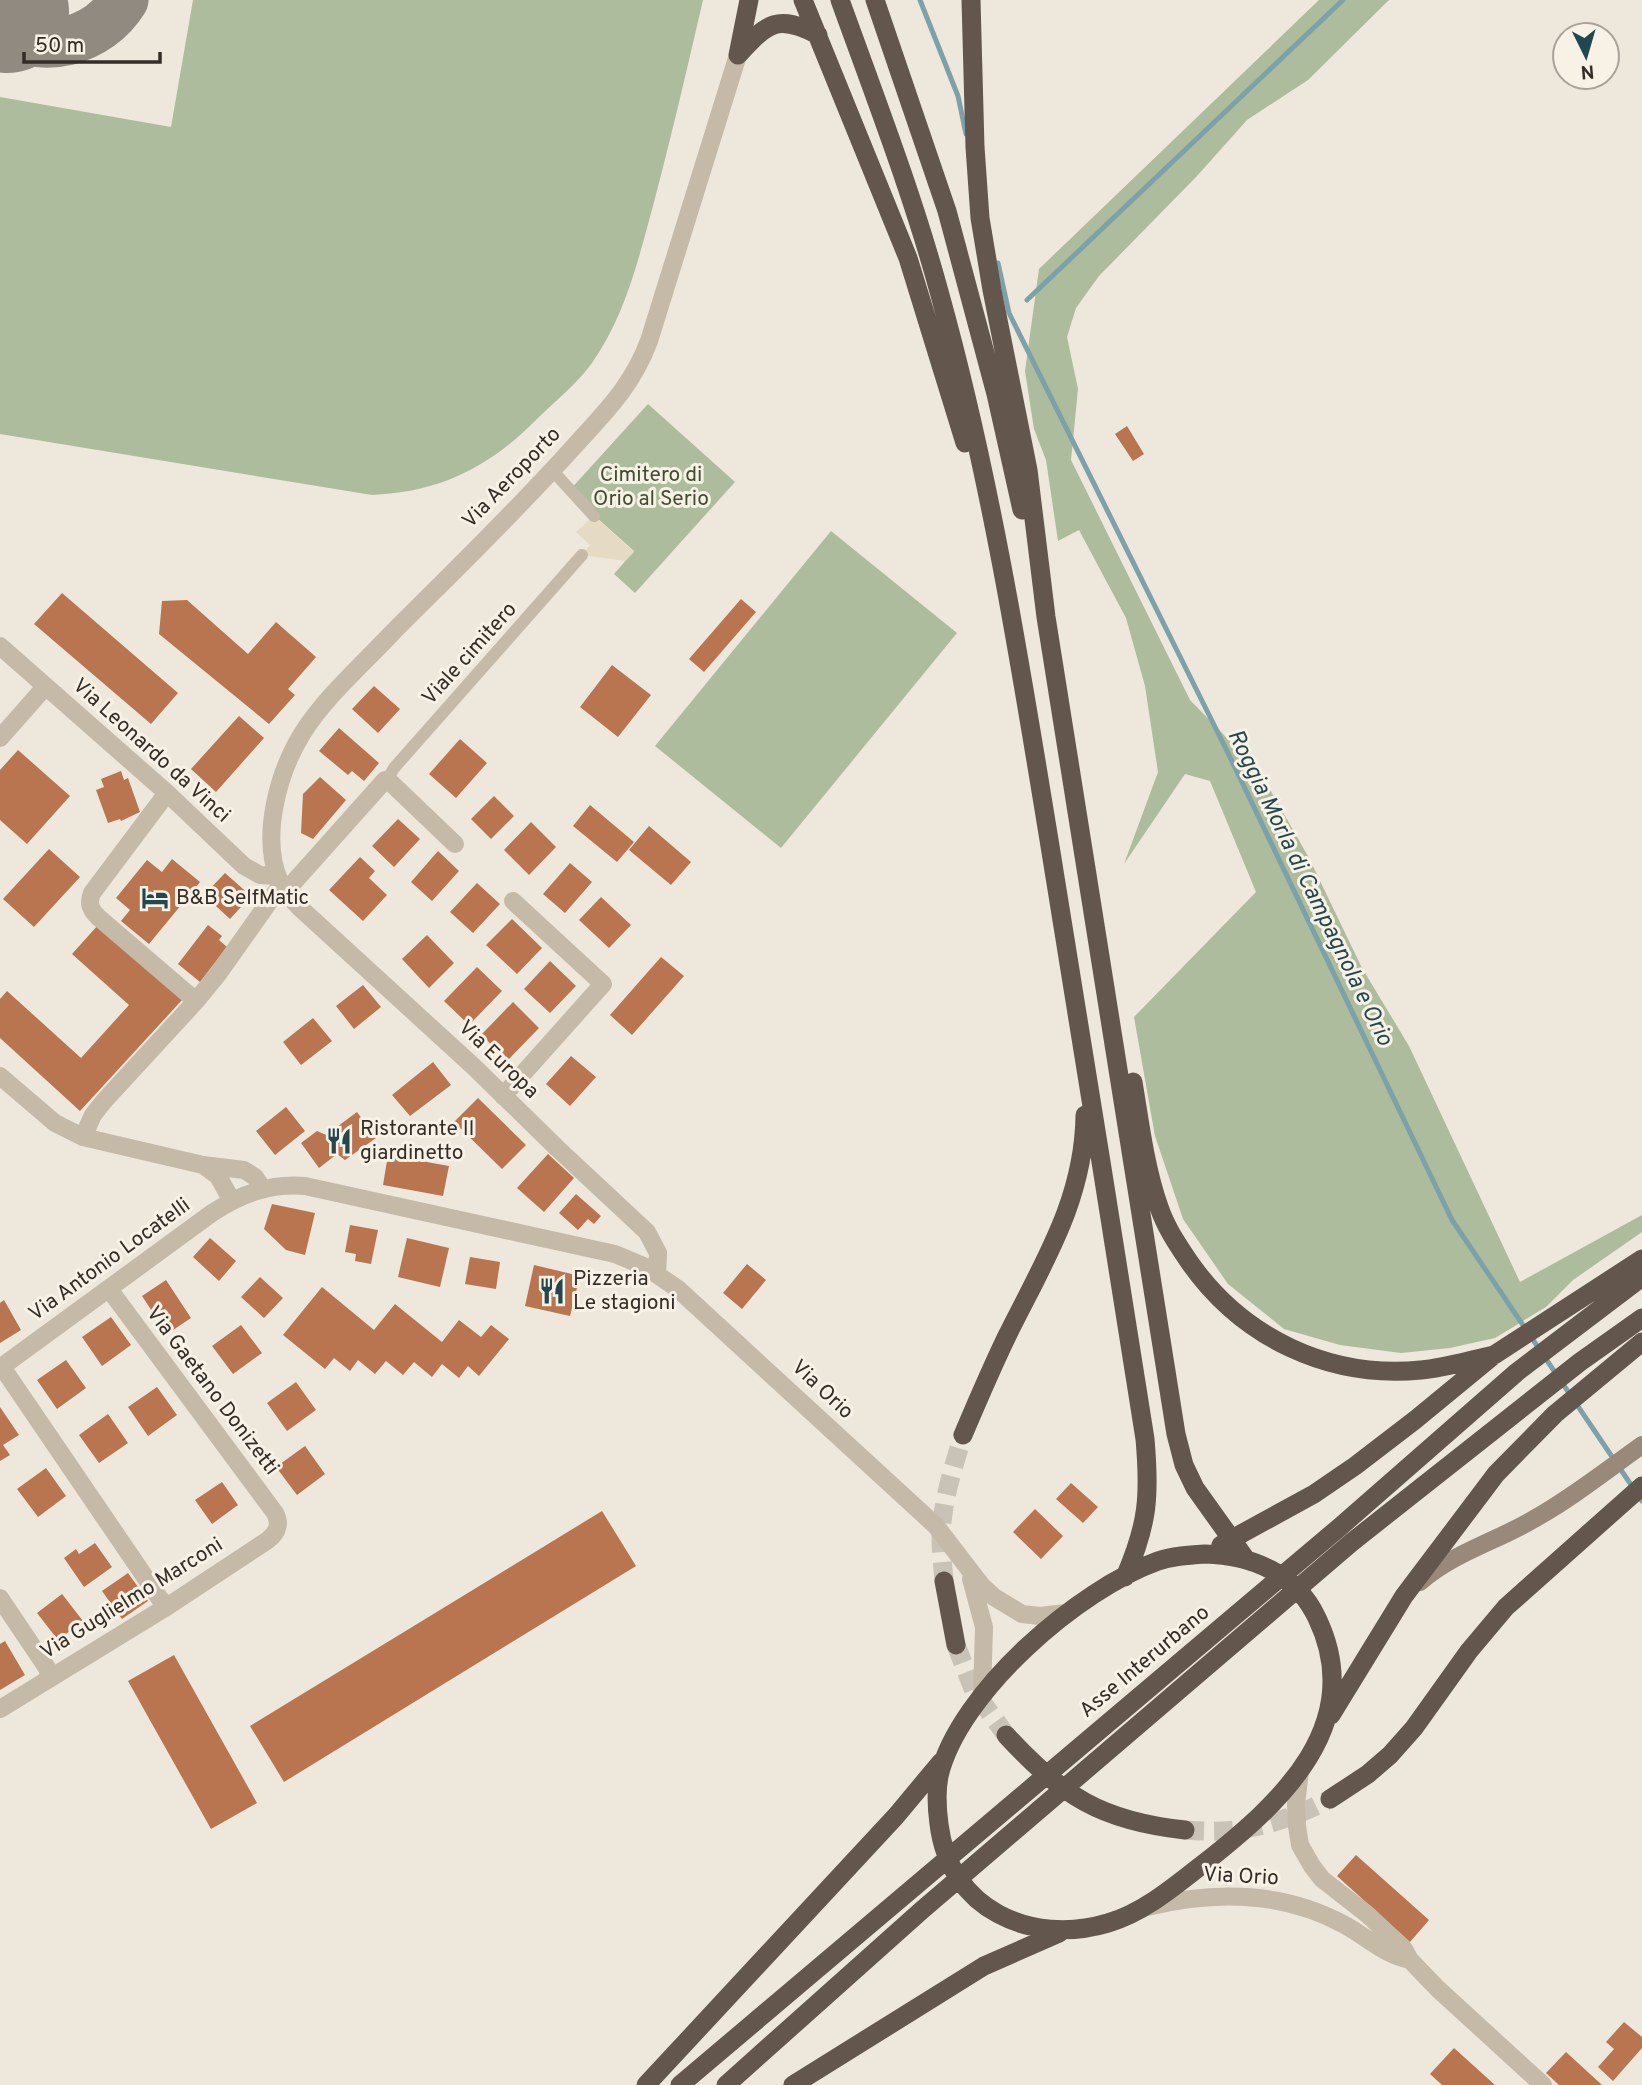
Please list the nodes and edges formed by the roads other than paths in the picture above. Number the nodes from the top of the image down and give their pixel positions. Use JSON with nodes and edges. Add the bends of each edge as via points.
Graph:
{"nodes":[{"id":1,"x":748,"y":0,"type":"edge"},
{"id":2,"x":803,"y":0,"type":"edge"},
{"id":3,"x":840,"y":0,"type":"edge"},
{"id":4,"x":875,"y":0,"type":"edge"},
{"id":5,"x":971,"y":0,"type":"edge"},
{"id":6,"x":818,"y":35,"type":"junction"},
{"id":7,"x":738,"y":55,"type":"junction"},
{"id":8,"x":552,"y":470,"type":"junction"},
{"id":9,"x":594,"y":516,"type":"dead end"},
{"id":10,"x":993,"y":521,"type":"junction"},
{"id":11,"x":582,"y":555,"type":"dead end"},
{"id":12,"x":1046,"y":617,"type":"junction"},
{"id":13,"x":0,"y":646,"type":"edge"},
{"id":14,"x":45,"y":687,"type":"junction"},
{"id":15,"x":0,"y":738,"type":"edge"},
{"id":16,"x":387,"y":780,"type":"junction"},
{"id":17,"x":167,"y":793,"type":"junction"},
{"id":18,"x":455,"y":844,"type":"dead end"},
{"id":19,"x":281,"y":884,"type":"junction"},
{"id":20,"x":513,"y":901,"type":"dead end"},
{"id":21,"x":1098,"y":946,"type":"junction"},
{"id":22,"x":196,"y":1002,"type":"junction"},
{"id":23,"x":1085,"y":1065,"type":"junction"},
{"id":24,"x":0,"y":1076,"type":"edge"},
{"id":25,"x":503,"y":1096,"type":"junction"},
{"id":26,"x":83,"y":1138,"type":"junction"},
{"id":27,"x":203,"y":1165,"type":"junction"},
{"id":28,"x":263,"y":1189,"type":"junction"},
{"id":29,"x":232,"y":1201,"type":"junction"},
{"id":30,"x":1642,"y":1259,"type":"edge"},
{"id":31,"x":657,"y":1274,"type":"junction"},
{"id":32,"x":1642,"y":1278,"type":"edge"},
{"id":33,"x":108,"y":1289,"type":"junction"},
{"id":34,"x":1642,"y":1318,"type":"edge"},
{"id":35,"x":1642,"y":1342,"type":"edge"},
{"id":36,"x":1501,"y":1351,"type":"junction"},
{"id":37,"x":1,"y":1368,"type":"edge"},
{"id":38,"x":963,"y":1435,"type":"tunnel mouth"},
{"id":39,"x":1642,"y":1445,"type":"edge"},
{"id":40,"x":1642,"y":1486,"type":"edge"},
{"id":41,"x":278,"y":1520,"type":"joint"},
{"id":42,"x":1347,"y":1534,"type":"junction"},
{"id":43,"x":1231,"y":1540,"type":"junction"},
{"id":44,"x":952,"y":1545,"type":"junction"},
{"id":45,"x":1205,"y":1554,"type":"junction"},
{"id":46,"x":1245,"y":1558,"type":"junction"},
{"id":47,"x":1125,"y":1577,"type":"junction"},
{"id":48,"x":944,"y":1581,"type":"tunnel mouth"},
{"id":49,"x":1404,"y":1596,"type":"junction"},
{"id":50,"x":0,"y":1598,"type":"edge"},
{"id":51,"x":168,"y":1606,"type":"junction"},
{"id":52,"x":1066,"y":1613,"type":"junction"},
{"id":53,"x":956,"y":1645,"type":"tunnel mouth"},
{"id":54,"x":50,"y":1678,"type":"junction"},
{"id":55,"x":982,"y":1694,"type":"junction"},
{"id":56,"x":0,"y":1709,"type":"edge"},
{"id":57,"x":1328,"y":1718,"type":"junction"},
{"id":58,"x":1006,"y":1735,"type":"tunnel mouth"},
{"id":59,"x":947,"y":1753,"type":"junction"},
{"id":60,"x":1300,"y":1771,"type":"junction"},
{"id":61,"x":1331,"y":1799,"type":"tunnel mouth"},
{"id":62,"x":1185,"y":1830,"type":"tunnel mouth"},
{"id":63,"x":1140,"y":1908,"type":"junction"},
{"id":64,"x":1066,"y":1930,"type":"junction"},
{"id":65,"x":1410,"y":1960,"type":"junction"},
{"id":66,"x":646,"y":2085,"type":"edge"},
{"id":67,"x":680,"y":2085,"type":"edge"},
{"id":68,"x":726,"y":2085,"type":"edge"},
{"id":69,"x":793,"y":2085,"type":"edge"},
{"id":70,"x":1543,"y":2085,"type":"edge"}],
"edges":[{"from":1,"to":7,"type":"highway"},
{"from":2,"to":6,"type":"highway"},
{"from":3,"to":10,"type":"highway","via":[[940,292]]},
{"from":4,"to":12,"type":"highway","via":[[923,136],[971,296]]},
{"from":5,"to":12,"type":"highway","via":[[980,218],[1028,470]]},
{"from":6,"to":7,"type":"highway","via":[[779,24],[763,28]]},
{"from":6,"to":10,"type":"highway","via":[[908,258]]},
{"from":7,"to":8,"type":"street","name":"Via Aeroporto","via":[[640,364],[615,401]]},
{"from":8,"to":9,"type":"street"},
{"from":8,"to":19,"type":"street","name":"Via Aeroporto","via":[[303,732],[276,800],[272,836]]},
{"from":10,"to":23,"type":"highway"},
{"from":11,"to":16,"type":"street","name":"Viale cimitero"},
{"from":12,"to":21,"type":"highway"},
{"from":13,"to":14,"type":"street","name":"Via Leonardo da Vinci"},
{"from":14,"to":15,"type":"street"},
{"from":14,"to":17,"type":"street","name":"Via Leonardo da Vinci"},
{"from":16,"to":18,"type":"street"},
{"from":16,"to":19,"type":"street"},
{"from":17,"to":19,"type":"street","name":"Via Leonardo da Vinci","via":[[244,866]]},
{"from":17,"to":22,"type":"street","via":[[89,903],[98,917]]},
{"from":19,"to":22,"type":"street"},
{"from":19,"to":25,"type":"street","name":"Via Europa","via":[[299,907]]},
{"from":20,"to":25,"type":"street","via":[[603,984]]},
{"from":21,"to":36,"type":"highway","via":[[1123,1024],[1147,1165],[1160,1209],[1172,1238],[1223,1303],[1286,1347],[1361,1369],[1423,1370]]},
{"from":21,"to":43,"type":"highway","via":[[1176,1434],[1195,1488]]},
{"from":22,"to":26,"type":"street","via":[[104,1101]]},
{"from":23,"to":38,"type":"highway","via":[[1084,1135],[1064,1220]]},
{"from":23,"to":47,"type":"highway","via":[[1149,1482],[1144,1530]]},
{"from":24,"to":26,"type":"street","via":[[55,1123]]},
{"from":25,"to":31,"type":"street","name":"Via Europa","via":[[647,1232],[657,1253]]},
{"from":26,"to":27,"type":"street"},
{"from":27,"to":28,"type":"street","via":[[244,1170]]},
{"from":27,"to":29,"type":"street","via":[[218,1176]]},
{"from":28,"to":29,"type":"street","name":"Via Antonio Locatelli"},
{"from":28,"to":31,"type":"street","name":"Via Orio","via":[[305,1186],[455,1217],[615,1254]]},
{"from":29,"to":33,"type":"street","name":"Via Antonio Locatelli"},
{"from":30,"to":36,"type":"highway"},
{"from":31,"to":44,"type":"street","name":"Via Orio","via":[[855,1451]]},
{"from":32,"to":42,"type":"highway","name":"Asse Interurbano","via":[[1517,1372]]},
{"from":33,"to":37,"type":"street","name":"Via Antonio Locatelli"},
{"from":33,"to":41,"type":"street","name":"Via Gaetano Donizetti"},
{"from":34,"to":42,"type":"highway","name":"Asse Interurbano"},
{"from":35,"to":49,"type":"highway","via":[[1555,1414],[1496,1474]]},
{"from":36,"to":43,"type":"highway","via":[[1355,1466]]},
{"from":37,"to":51,"type":"street"},
{"from":39,"to":49,"type":"main road","via":[[1535,1519],[1433,1571]]},
{"from":40,"to":61,"type":"highway","via":[[1506,1607],[1390,1755]]},
{"from":41,"to":51,"type":"street","name":"Via Guglielmo Marconi","via":[[276,1532],[268,1540]]},
{"from":42,"to":67,"type":"highway","name":"Asse Interurbano","via":[[909,1890]]},
{"from":42,"to":68,"type":"highway","name":"Asse Interurbano"},
{"from":43,"to":45,"type":"highway"},
{"from":43,"to":46,"type":"highway"},
{"from":44,"to":52,"type":"street","name":"Via Orio","via":[[982,1586],[1009,1608],[1029,1615]]},
{"from":44,"to":55,"type":"street","name":"Via Orio","via":[[975,1588],[981,1611]]},
{"from":45,"to":46,"type":"highway"},
{"from":45,"to":47,"type":"highway","via":[[1156,1562]]},
{"from":46,"to":57,"type":"highway","via":[[1288,1581],[1315,1614],[1333,1671]]},
{"from":47,"to":52,"type":"highway"},
{"from":48,"to":53,"type":"highway"},
{"from":49,"to":57,"type":"highway"},
{"from":50,"to":54,"type":"street"},
{"from":51,"to":54,"type":"street","name":"Via Guglielmo Marconi"},
{"from":52,"to":55,"type":"highway"},
{"from":54,"to":56,"type":"street","name":"Via Guglielmo Marconi"},
{"from":55,"to":59,"type":"highway"},
{"from":57,"to":60,"type":"highway"},
{"from":58,"to":62,"type":"highway","via":[[1050,1779],[1085,1804],[1137,1824]]},
{"from":59,"to":64,"type":"highway","via":[[937,1802],[951,1869],[968,1892],[997,1913],[1024,1925]]},
{"from":59,"to":66,"type":"highway","via":[[896,1816]]},
{"from":60,"to":63,"type":"highway","via":[[1280,1797],[1234,1840]]},
{"from":60,"to":65,"type":"street","name":"Via Orio","via":[[1297,1826],[1300,1844],[1312,1866],[1404,1948]]},
{"from":63,"to":64,"type":"highway","via":[[1112,1922]]},
{"from":63,"to":65,"type":"street","name":"Via Orio","via":[[1213,1896],[1280,1900],[1319,1912],[1395,1957]]},
{"from":64,"to":69,"type":"highway","via":[[984,1966]]},
{"from":65,"to":70,"type":"street","name":"Via Orio"}]}
